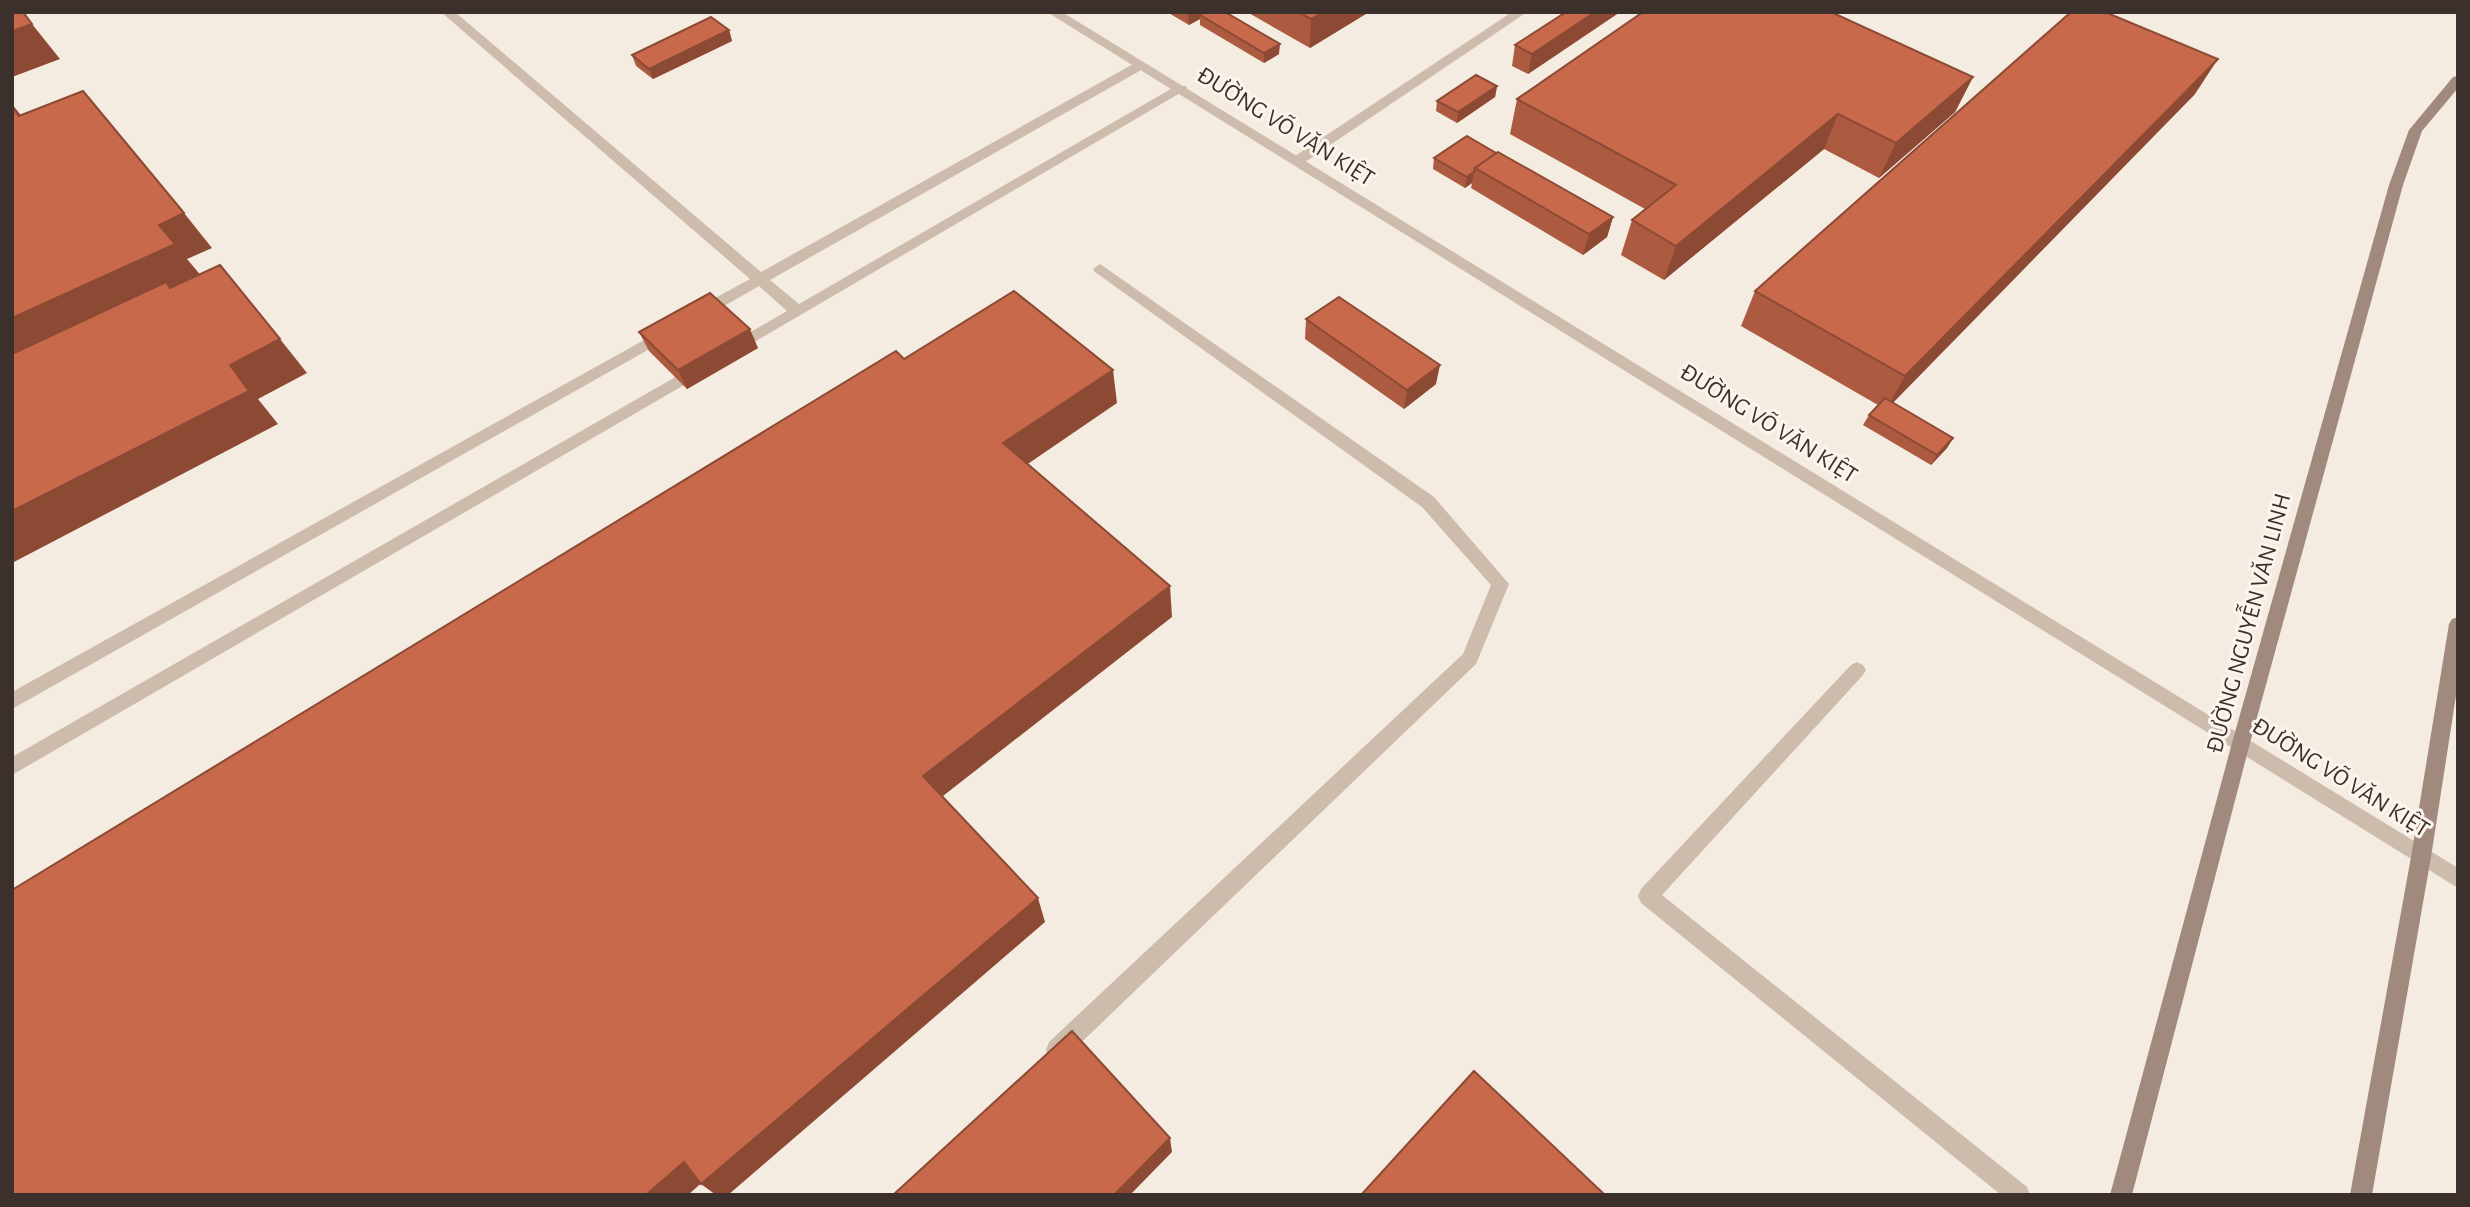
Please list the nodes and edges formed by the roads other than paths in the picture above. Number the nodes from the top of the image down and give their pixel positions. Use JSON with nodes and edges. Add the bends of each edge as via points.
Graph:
{"nodes":[{"id":1,"x":447,"y":12,"type":"edge"},
{"id":2,"x":1053,"y":12,"type":"edge"},
{"id":3,"x":1521,"y":12,"type":"edge"},
{"id":4,"x":1139,"y":66,"type":"junction"},
{"id":5,"x":2458,"y":80,"type":"edge"},
{"id":6,"x":1181,"y":89,"type":"junction"},
{"id":7,"x":1297,"y":161,"type":"junction"},
{"id":8,"x":1100,"y":269,"type":"dead end"},
{"id":9,"x":760,"y":280,"type":"junction"},
{"id":10,"x":798,"y":312,"type":"junction"},
{"id":11,"x":749,"y":340,"type":"edge"},
{"id":12,"x":679,"y":381,"type":"edge"},
{"id":13,"x":2458,"y":624,"type":"edge"},
{"id":14,"x":1857,"y":670,"type":"dead end"},
{"id":15,"x":12,"y":701,"type":"edge"},
{"id":16,"x":2241,"y":743,"type":"junction"},
{"id":17,"x":12,"y":767,"type":"edge"},
{"id":18,"x":2421,"y":857,"type":"junction"},
{"id":19,"x":2458,"y":879,"type":"edge"},
{"id":20,"x":1046,"y":1061,"type":"edge"},
{"id":21,"x":2020,"y":1195,"type":"edge"},
{"id":22,"x":2121,"y":1195,"type":"edge"},
{"id":23,"x":2361,"y":1195,"type":"edge"}],
"edges":[{"from":1,"to":9,"type":"street"},
{"from":2,"to":4,"type":"street","name":"ĐƯỜNG VÕ VĂN KIỆT"},
{"from":3,"to":7,"type":"street"},
{"from":4,"to":6,"type":"street","name":"ĐƯỜNG VÕ VĂN KIỆT"},
{"from":4,"to":9,"type":"street"},
{"from":5,"to":16,"type":"main road","name":"ĐƯỜNG NGUYỄN VĂN LINH","via":[[2416,130],[2396,185]]},
{"from":6,"to":7,"type":"street","name":"ĐƯỜNG VÕ VĂN KIỆT"},
{"from":6,"to":10,"type":"street"},
{"from":7,"to":16,"type":"street","name":"ĐƯỜNG VÕ VĂN KIỆT"},
{"from":8,"to":20,"type":"street","via":[[1428,502],[1500,584],[1470,659]]},
{"from":9,"to":10,"type":"street"},
{"from":9,"to":15,"type":"street"},
{"from":10,"to":11,"type":"street"},
{"from":12,"to":17,"type":"street"},
{"from":13,"to":18,"type":"main road"},
{"from":14,"to":21,"type":"street","via":[[1648,896]]},
{"from":16,"to":18,"type":"street","name":"ĐƯỜNG VÕ VĂN KIỆT"},
{"from":16,"to":22,"type":"main road","name":"ĐƯỜNG NGUYỄN VĂN LINH"},
{"from":18,"to":19,"type":"street","name":"ĐƯỜNG VÕ VĂN KIỆT"},
{"from":18,"to":23,"type":"main road"}]}
